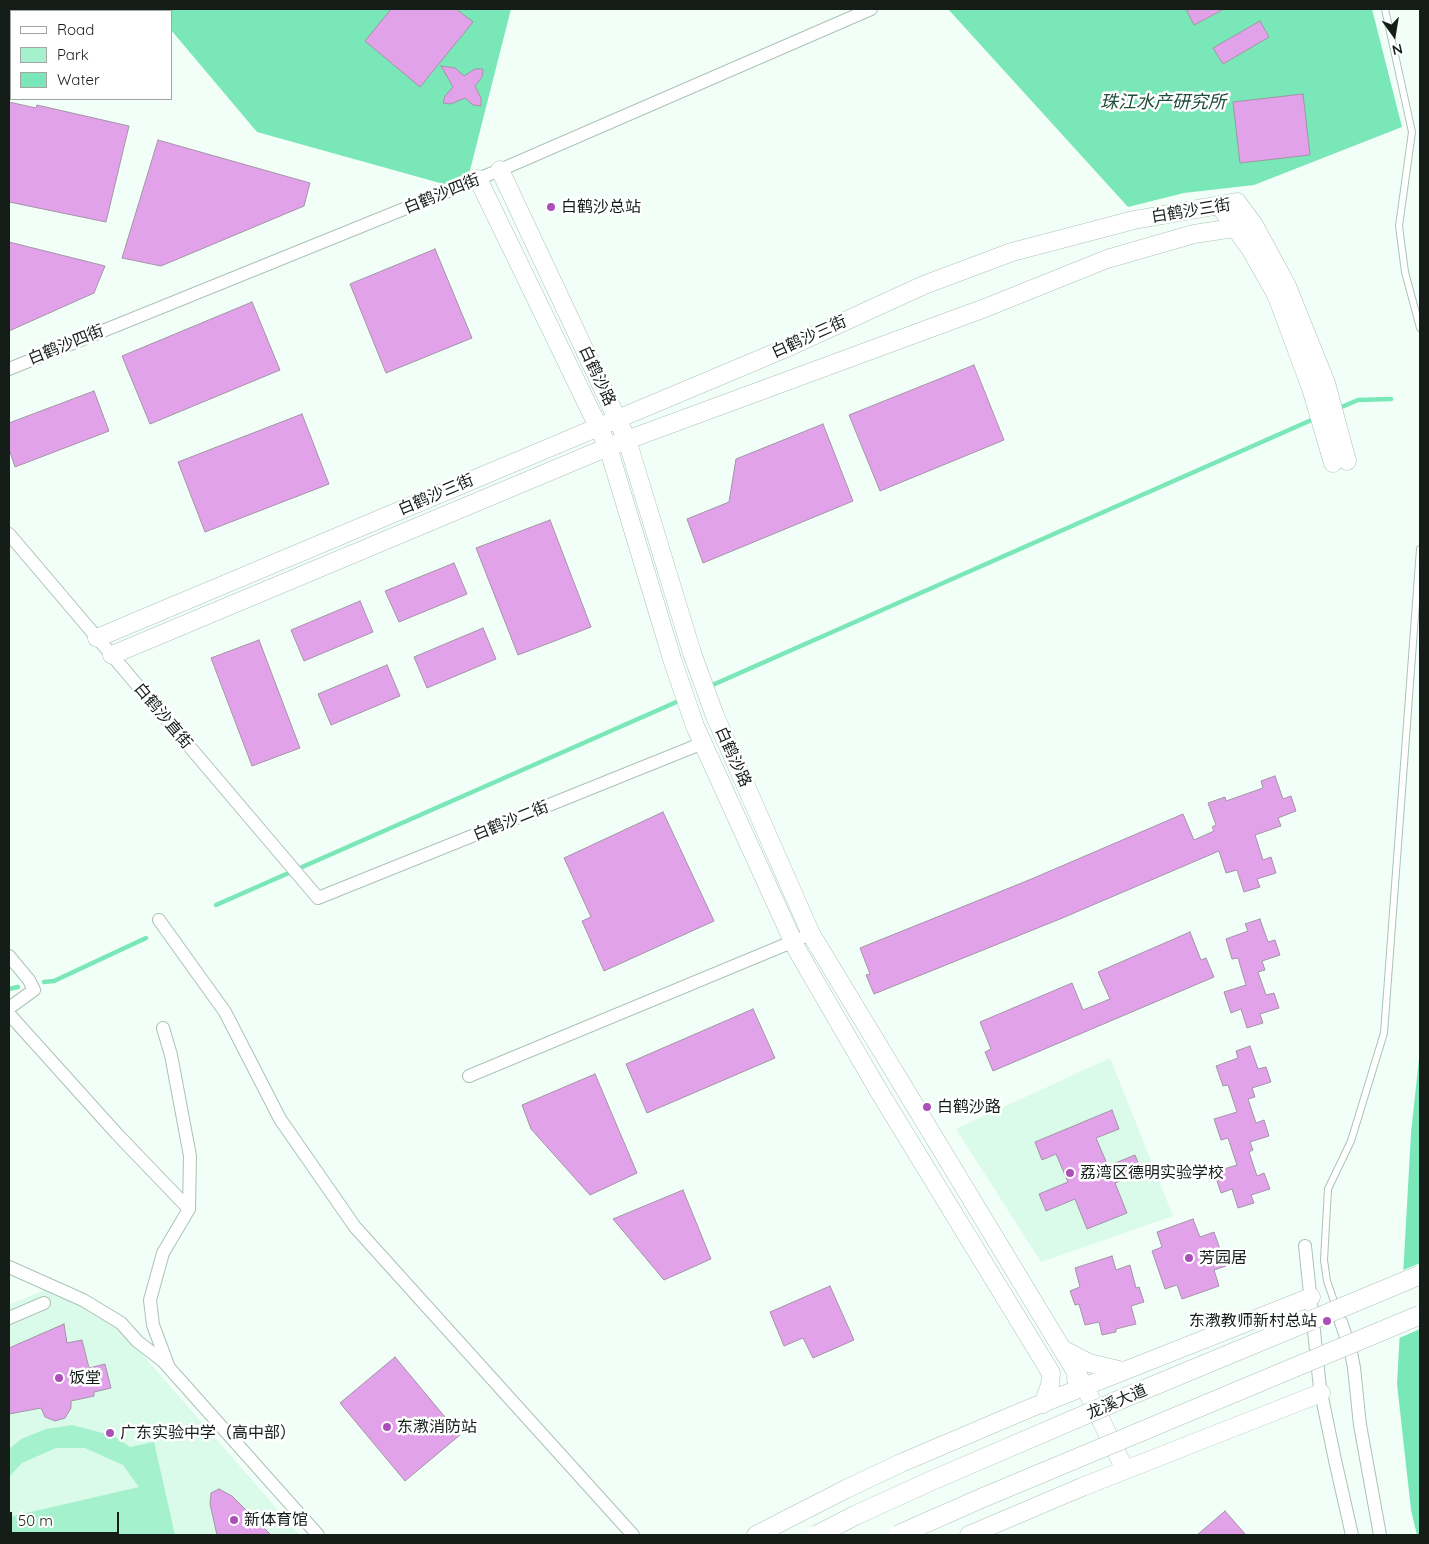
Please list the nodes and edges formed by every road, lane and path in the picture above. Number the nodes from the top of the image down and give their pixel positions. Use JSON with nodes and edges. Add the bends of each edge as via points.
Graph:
{"nodes":[{"id":1,"x":871,"y":9,"type":"edge"},
{"id":2,"x":1385,"y":9,"type":"edge"},
{"id":3,"x":500,"y":170,"type":"junction"},
{"id":4,"x":478,"y":179,"type":"junction"},
{"id":5,"x":1219,"y":205,"type":"junction"},
{"id":6,"x":1254,"y":226,"type":"junction"},
{"id":7,"x":1236,"y":229,"type":"junction"},
{"id":8,"x":1420,"y":328,"type":"edge"},
{"id":9,"x":9,"y":369,"type":"edge"},
{"id":10,"x":1318,"y":385,"type":"junction"},
{"id":11,"x":617,"y":420,"type":"junction"},
{"id":12,"x":598,"y":427,"type":"junction"},
{"id":13,"x":627,"y":440,"type":"junction"},
{"id":14,"x":608,"y":447,"type":"junction"},
{"id":15,"x":1337,"y":455,"type":"dead end"},
{"id":16,"x":9,"y":534,"type":"edge"},
{"id":17,"x":1420,"y":549,"type":"edge"},
{"id":18,"x":97,"y":638,"type":"junction"},
{"id":19,"x":112,"y":655,"type":"junction"},
{"id":20,"x":703,"y":743,"type":"junction"},
{"id":21,"x":318,"y":898,"type":"joint"},
{"id":22,"x":159,"y":920,"type":"dead end"},
{"id":23,"x":812,"y":934,"type":"junction"},
{"id":24,"x":793,"y":942,"type":"junction"},
{"id":25,"x":9,"y":956,"type":"edge"},
{"id":26,"x":9,"y":1008,"type":"edge"},
{"id":27,"x":9,"y":1014,"type":"edge"},
{"id":28,"x":163,"y":1028,"type":"dead end"},
{"id":29,"x":469,"y":1076,"type":"dead end"},
{"id":30,"x":189,"y":1209,"type":"junction"},
{"id":31,"x":1305,"y":1246,"type":"dead end"},
{"id":32,"x":9,"y":1267,"type":"edge"},
{"id":33,"x":1420,"y":1275,"type":"edge"},
{"id":34,"x":1310,"y":1297,"type":"junction"},
{"id":35,"x":44,"y":1304,"type":"dead end"},
{"id":36,"x":1420,"y":1315,"type":"edge"},
{"id":37,"x":9,"y":1318,"type":"edge"},
{"id":38,"x":1341,"y":1322,"type":"joint"},
{"id":39,"x":1033,"y":1341,"type":"junction"},
{"id":40,"x":1062,"y":1348,"type":"junction"},
{"id":41,"x":1123,"y":1371,"type":"junction"},
{"id":42,"x":171,"y":1372,"type":"junction"},
{"id":43,"x":1085,"y":1387,"type":"junction"},
{"id":44,"x":1321,"y":1393,"type":"junction"},
{"id":45,"x":1043,"y":1404,"type":"junction"},
{"id":46,"x":1125,"y":1470,"type":"junction"},
{"id":47,"x":318,"y":1535,"type":"edge"},
{"id":48,"x":633,"y":1535,"type":"edge"},
{"id":49,"x":756,"y":1535,"type":"edge"},
{"id":50,"x":817,"y":1535,"type":"edge"},
{"id":51,"x":898,"y":1535,"type":"edge"},
{"id":52,"x":969,"y":1535,"type":"edge"},
{"id":53,"x":1352,"y":1535,"type":"edge"},
{"id":54,"x":1380,"y":1535,"type":"edge"}],
"edges":[{"from":1,"to":3,"type":"street","name":"白鹤沙四街"},
{"from":2,"to":8,"type":"lane","via":[[1412,132],[1399,226],[1405,272]]},
{"from":3,"to":4,"type":"street","name":"白鹤沙四街"},
{"from":3,"to":11,"type":"street","name":"白鹤沙路"},
{"from":4,"to":9,"type":"street","name":"白鹤沙四街"},
{"from":4,"to":12,"type":"street","name":"白鹤沙路"},
{"from":5,"to":6,"type":"street","name":"白鹤沙三街","via":[[1237,202]]},
{"from":5,"to":7,"type":"street"},
{"from":5,"to":11,"type":"street","name":"白鹤沙三街","via":[[1134,220],[1012,252],[924,285]]},
{"from":6,"to":7,"type":"street","name":"白鹤沙三街"},
{"from":6,"to":10,"type":"street","via":[[1287,286]]},
{"from":7,"to":10,"type":"street","via":[[1252,250],[1276,294]]},
{"from":7,"to":13,"type":"street","name":"白鹤沙三街","via":[[1194,234],[1107,259],[985,308]]},
{"from":10,"to":15,"type":"street"},
{"from":11,"to":12,"type":"street","name":"白鹤沙三街"},
{"from":11,"to":13,"type":"street","name":"白鹤沙路"},
{"from":12,"to":14,"type":"street","name":"白鹤沙路"},
{"from":12,"to":18,"type":"street","name":"白鹤沙三街"},
{"from":13,"to":14,"type":"street","name":"白鹤沙三街"},
{"from":13,"to":23,"type":"street","name":"白鹤沙路","via":[[692,653],[715,716]]},
{"from":14,"to":19,"type":"street","name":"白鹤沙三街"},
{"from":14,"to":20,"type":"street","name":"白鹤沙路","via":[[673,662]]},
{"from":16,"to":18,"type":"street","name":"白鹤沙直街"},
{"from":17,"to":38,"type":"lane","via":[[1384,1033],[1351,1141],[1328,1189],[1324,1260],[1327,1281]]},
{"from":18,"to":19,"type":"street","name":"白鹤沙直街"},
{"from":19,"to":21,"type":"street","name":"白鹤沙直街"},
{"from":20,"to":21,"type":"street","name":"白鹤沙二街"},
{"from":20,"to":24,"type":"street","name":"白鹤沙路"},
{"from":22,"to":48,"type":"street","via":[[225,1012],[280,1119],[355,1226]]},
{"from":23,"to":24,"type":"street"},
{"from":23,"to":40,"type":"street","name":"白鹤沙路"},
{"from":24,"to":29,"type":"street"},
{"from":24,"to":39,"type":"street","name":"白鹤沙路","via":[[877,1088]]},
{"from":25,"to":26,"type":"street","via":[[34,990]]},
{"from":27,"to":30,"type":"street"},
{"from":28,"to":30,"type":"street","via":[[190,1156]]},
{"from":30,"to":42,"type":"street","via":[[163,1253],[150,1300],[153,1325]]},
{"from":31,"to":34,"type":"street"},
{"from":32,"to":42,"type":"street","via":[[83,1300],[122,1323]]},
{"from":33,"to":50,"type":"main road","name":"龙溪大道","bridge":true,"via":[[942,1476]]},
{"from":34,"to":41,"type":"street"},
{"from":34,"to":44,"type":"street"},
{"from":35,"to":37,"type":"street"},
{"from":36,"to":51,"type":"main road","bridge":true},
{"from":38,"to":54,"type":"street","via":[[1354,1368],[1360,1425]]},
{"from":39,"to":43,"type":"street"},
{"from":39,"to":45,"type":"street","via":[[1051,1373]]},
{"from":40,"to":41,"type":"street","via":[[1090,1364]]},
{"from":40,"to":43,"type":"street","name":"白鹤沙路"},
{"from":41,"to":43,"type":"street"},
{"from":42,"to":47,"type":"street"},
{"from":43,"to":45,"type":"street"},
{"from":43,"to":46,"type":"street","name":"白鹤沙路"},
{"from":44,"to":46,"type":"street"},
{"from":44,"to":53,"type":"street"},
{"from":45,"to":49,"type":"street","via":[[846,1488]]},
{"from":46,"to":52,"type":"street"}]}
